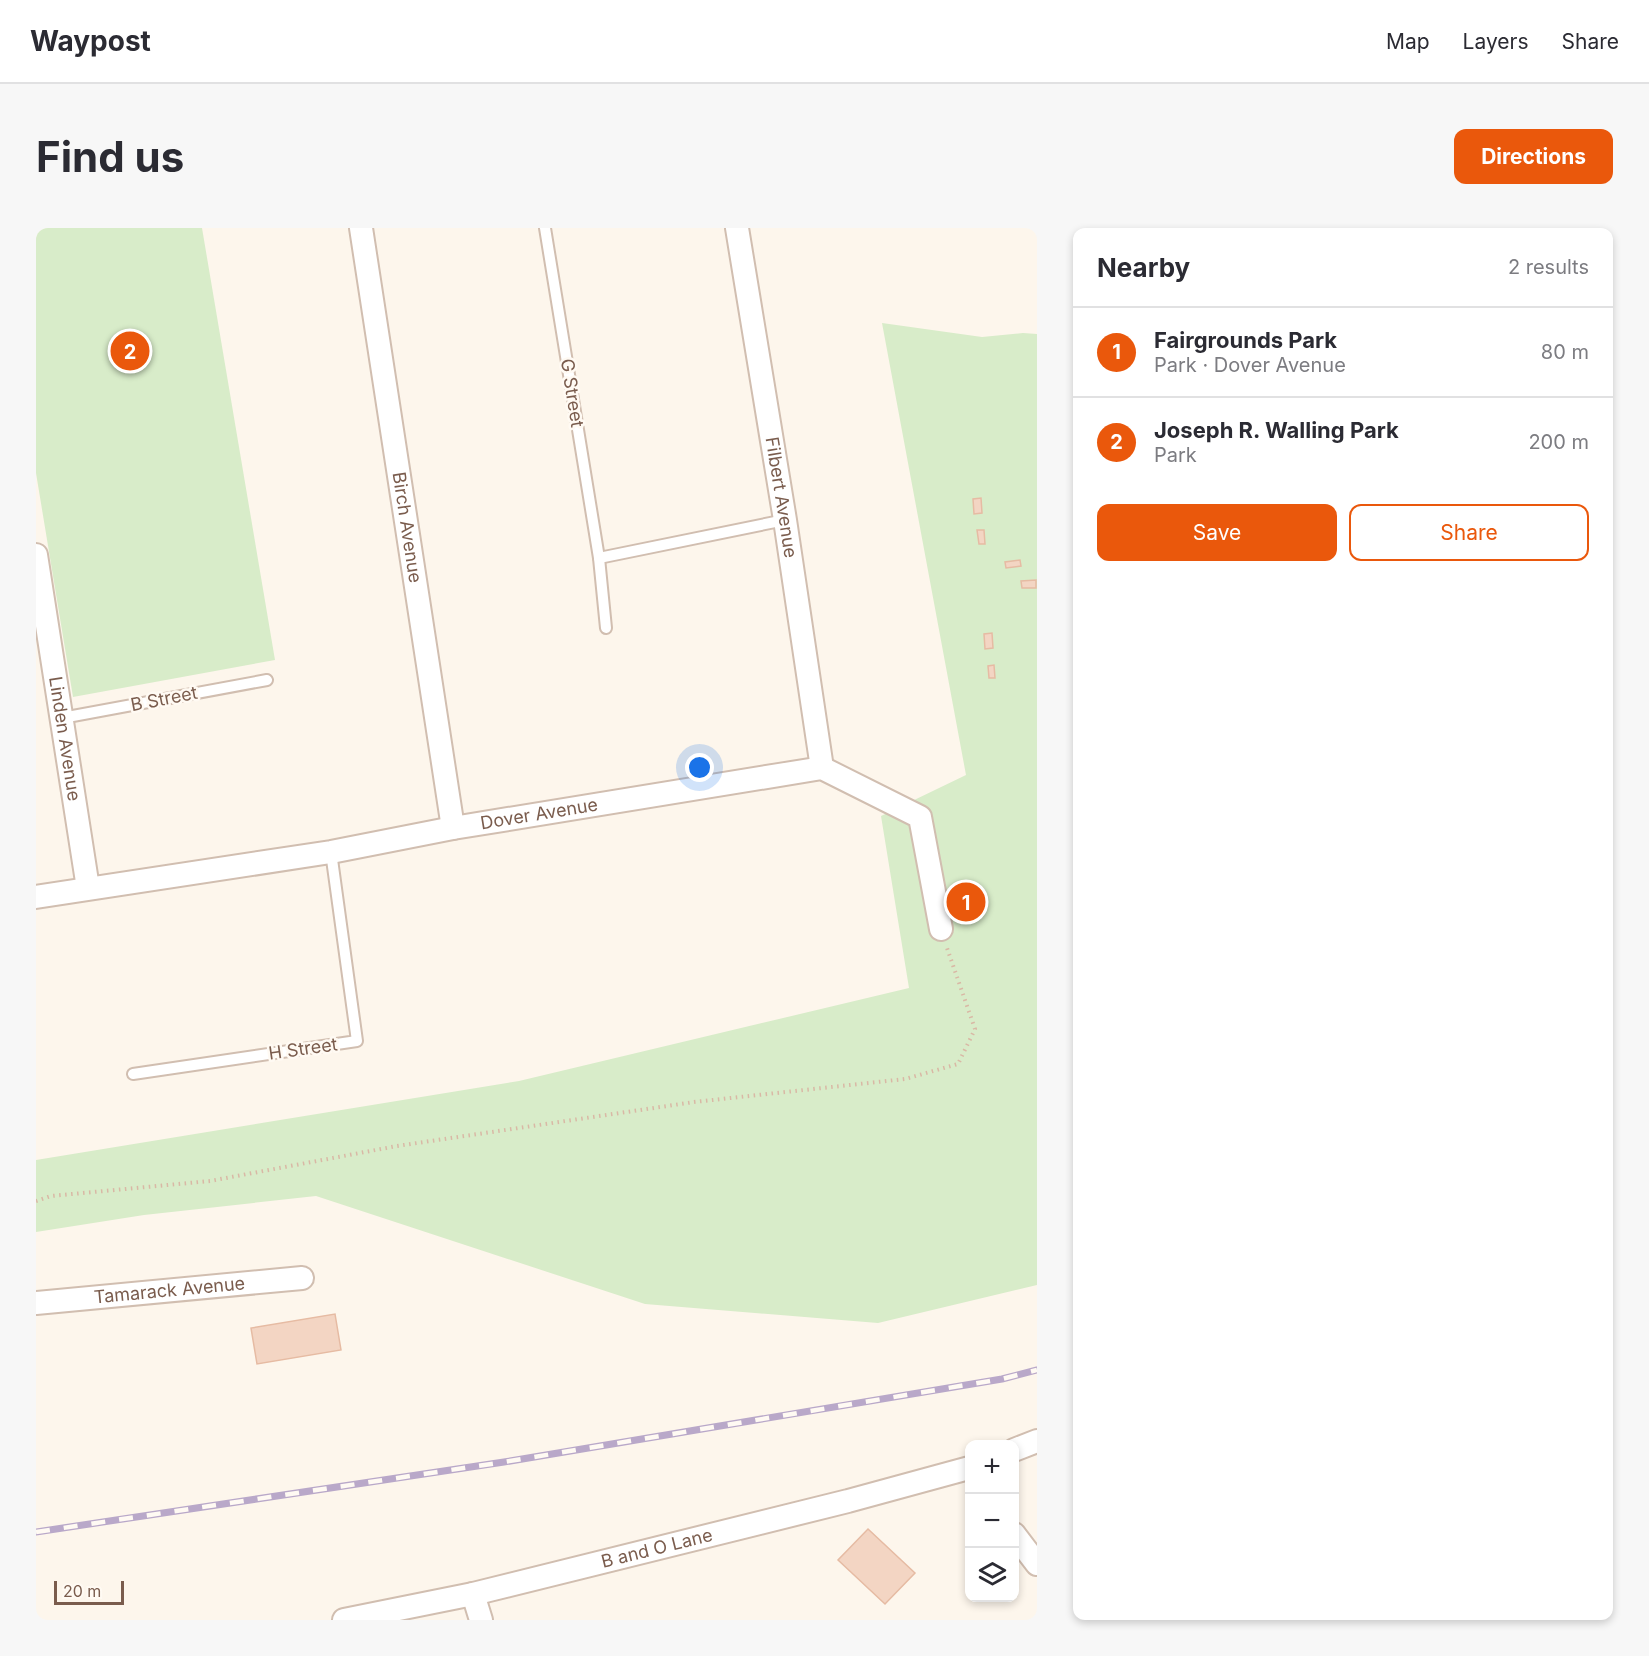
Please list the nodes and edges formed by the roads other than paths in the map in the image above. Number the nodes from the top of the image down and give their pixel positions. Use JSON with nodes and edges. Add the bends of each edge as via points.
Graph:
{"nodes":[{"id":1,"x":361,"y":228,"type":"edge"},
{"id":2,"x":545,"y":228,"type":"edge"},
{"id":3,"x":737,"y":228,"type":"edge"},
{"id":4,"x":785,"y":520,"type":"junction"},
{"id":5,"x":36,"y":555,"type":"edge"},
{"id":6,"x":599,"y":558,"type":"junction"},
{"id":7,"x":606,"y":628,"type":"dead end"},
{"id":8,"x":267,"y":680,"type":"dead end"},
{"id":9,"x":62,"y":718,"type":"junction"},
{"id":10,"x":822,"y":768,"type":"junction"},
{"id":11,"x":453,"y":828,"type":"junction"},
{"id":12,"x":331,"y":852,"type":"junction"},
{"id":13,"x":88,"y":888,"type":"junction"},
{"id":14,"x":36,"y":897,"type":"edge"},
{"id":15,"x":941,"y":929,"type":"road end"},
{"id":16,"x":133,"y":1074,"type":"dead end"},
{"id":17,"x":302,"y":1278,"type":"dead end"},
{"id":18,"x":36,"y":1303,"type":"edge"},
{"id":19,"x":1037,"y":1441,"type":"edge"},
{"id":20,"x":1019,"y":1448,"type":"edge"},
{"id":21,"x":965,"y":1471,"type":"edge"},
{"id":22,"x":1019,"y":1541,"type":"edge"},
{"id":23,"x":1037,"y":1564,"type":"edge"},
{"id":24,"x":473,"y":1594,"type":"junction"},
{"id":25,"x":344,"y":1620,"type":"edge"},
{"id":26,"x":481,"y":1620,"type":"edge"}],
"edges":[{"from":1,"to":11,"type":"street","name":"Birch Avenue"},
{"from":2,"to":6,"type":"lane","name":"G Street"},
{"from":3,"to":4,"type":"street","name":"Filbert Avenue"},
{"from":4,"to":6,"type":"lane"},
{"from":4,"to":10,"type":"street","name":"Filbert Avenue"},
{"from":5,"to":9,"type":"street","name":"Linden Avenue"},
{"from":6,"to":7,"type":"lane","name":"G Street"},
{"from":8,"to":9,"type":"lane","name":"B Street"},
{"from":9,"to":13,"type":"street","name":"Linden Avenue"},
{"from":10,"to":11,"type":"street","name":"Dover Avenue"},
{"from":10,"to":15,"type":"street","via":[[920,817]]},
{"from":11,"to":12,"type":"street","name":"Dover Avenue"},
{"from":12,"to":13,"type":"street","name":"Dover Avenue"},
{"from":12,"to":16,"type":"lane","name":"H Street","via":[[357,1041]]},
{"from":13,"to":14,"type":"street","name":"Dover Avenue"},
{"from":17,"to":18,"type":"street","name":"Tamarack Avenue"},
{"from":19,"to":20,"type":"street"},
{"from":21,"to":24,"type":"street","name":"B and O Lane"},
{"from":22,"to":23,"type":"street"},
{"from":24,"to":25,"type":"street","name":"B and O Lane"},
{"from":24,"to":26,"type":"street"}]}
